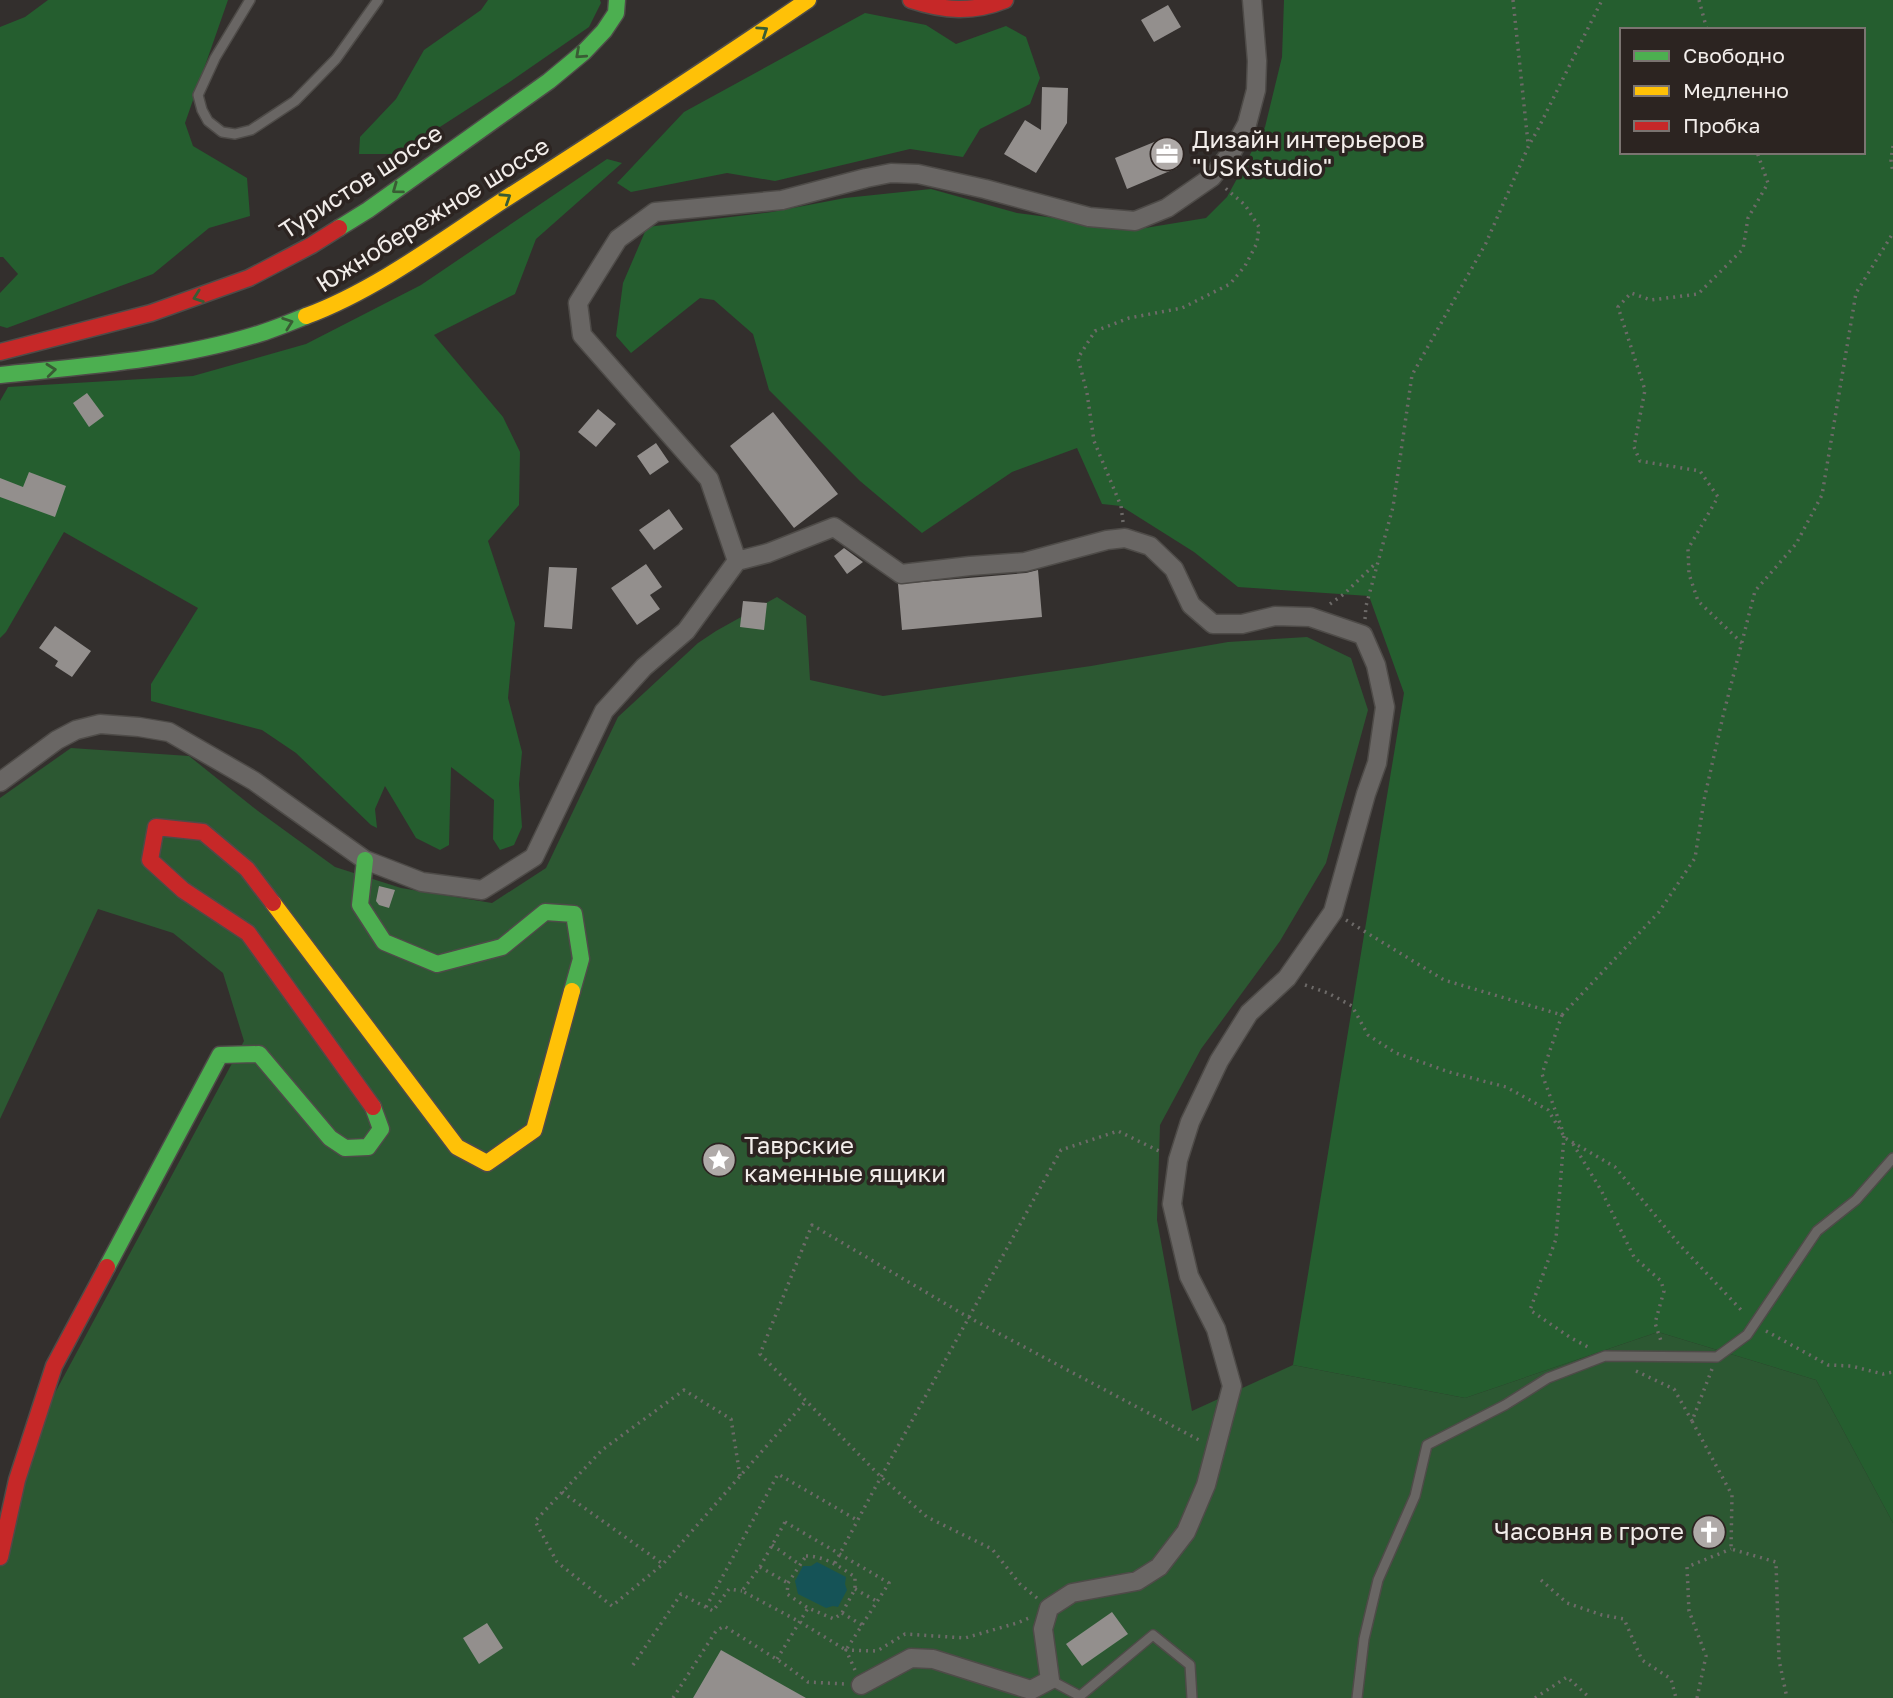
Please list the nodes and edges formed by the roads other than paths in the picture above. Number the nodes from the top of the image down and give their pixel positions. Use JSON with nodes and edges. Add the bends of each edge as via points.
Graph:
{"nodes":[{"id":1,"x":250,"y":0,"type":"edge"},
{"id":2,"x":378,"y":0,"type":"edge"},
{"id":3,"x":617,"y":0,"type":"edge"},
{"id":4,"x":783,"y":0,"type":"edge"},
{"id":5,"x":808,"y":0,"type":"edge"},
{"id":6,"x":911,"y":0,"type":"edge"},
{"id":7,"x":1004,"y":0,"type":"edge"},
{"id":8,"x":1252,"y":0,"type":"edge"},
{"id":9,"x":714,"y":56,"type":"junction"},
{"id":10,"x":281,"y":309,"type":"dead end"},
{"id":11,"x":109,"y":341,"type":"dead end"},
{"id":12,"x":0,"y":352,"type":"edge"},
{"id":13,"x":0,"y":375,"type":"edge"},
{"id":14,"x":737,"y":561,"type":"junction"},
{"id":15,"x":0,"y":782,"type":"edge"},
{"id":16,"x":365,"y":860,"type":"junction"},
{"id":17,"x":1893,"y":1158,"type":"edge"},
{"id":18,"x":0,"y":1556,"type":"edge"},
{"id":19,"x":1050,"y":1680,"type":"junction"},
{"id":20,"x":861,"y":1685,"type":"road end"},
{"id":21,"x":1192,"y":1698,"type":"edge"},
{"id":22,"x":1357,"y":1698,"type":"edge"}],
"edges":[{"from":1,"to":2,"type":"lane","via":[[198,95],[208,121],[222,132],[251,130],[295,101],[336,59]]},
{"from":3,"to":12,"type":"main road","name":"Туристов шоссе","one_way":true,"via":[[616,13],[604,31],[550,81],[312,245],[249,278],[151,313]]},
{"from":4,"to":9,"type":"main road","name":"Южнобережное шоссе"},
{"from":9,"to":5,"type":"main road","name":"Южнобережное шоссе","one_way":true},
{"from":6,"to":7,"type":"main road","via":[[953,12]]},
{"from":8,"to":14,"type":"street","via":[[1256,90],[1247,124],[1212,177],[1167,208],[1135,221],[1089,217],[918,174],[891,173],[782,200],[655,212],[618,239],[578,303],[582,335],[709,479]]},
{"from":9,"to":10,"type":"main road","name":"Южнобережное шоссе","via":[[379,264],[319,296]]},
{"from":13,"to":9,"type":"main road","name":"Южнобережное шоссе","one_way":true,"via":[[196,350],[256,335],[323,310],[386,276]]},
{"from":11,"to":12,"type":"main road"},
{"from":14,"to":16,"type":"street","via":[[686,631],[644,667],[604,711],[534,857],[482,890],[422,881]]},
{"from":14,"to":19,"type":"street","via":[[834,527],[901,574],[1025,562],[1125,538],[1150,546],[1174,569],[1191,605],[1213,625],[1275,616],[1310,617],[1363,635],[1376,665],[1385,707],[1377,763],[1333,912],[1287,978],[1249,1013],[1219,1061],[1178,1160],[1174,1216],[1189,1276],[1216,1329],[1232,1386],[1206,1486],[1186,1532],[1159,1567],[1137,1581],[1072,1593],[1049,1608],[1043,1629]]},
{"from":15,"to":16,"type":"street","via":[[76,730],[100,724],[169,732],[254,781]]},
{"from":16,"to":18,"type":"main road","via":[[360,905],[384,942],[438,964],[502,947],[545,912],[574,914],[581,959],[534,1130],[488,1163],[457,1147],[247,869],[203,832],[156,827],[150,860],[183,890],[248,933],[376,1111],[381,1129],[368,1147],[345,1148],[330,1139],[259,1054],[220,1055],[54,1366],[17,1480]]},
{"from":17,"to":22,"type":"lane","via":[[1856,1200],[1817,1231],[1747,1335],[1717,1357],[1605,1356],[1548,1378],[1427,1445],[1415,1496],[1378,1580]]},
{"from":19,"to":20,"type":"street","via":[[1031,1690],[933,1659],[911,1658]]},
{"from":19,"to":21,"type":"lane","via":[[1080,1696],[1153,1635],[1190,1665]]}]}
